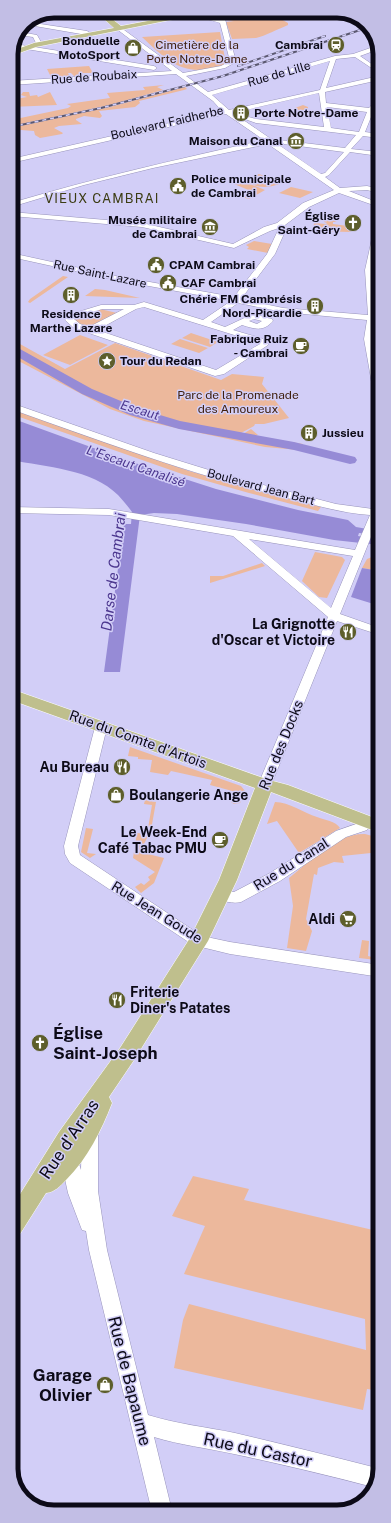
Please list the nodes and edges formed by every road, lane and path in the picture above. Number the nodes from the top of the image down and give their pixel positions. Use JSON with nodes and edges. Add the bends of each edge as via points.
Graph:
{"nodes":[{"id":1,"x":107,"y":18,"type":"edge"},
{"id":2,"x":172,"y":18,"type":"edge"},
{"id":3,"x":211,"y":18,"type":"edge"},
{"id":4,"x":222,"y":18,"type":"edge"},
{"id":5,"x":223,"y":22,"type":"junction"},
{"id":6,"x":34,"y":24,"type":"edge"},
{"id":7,"x":54,"y":27,"type":"junction"},
{"id":8,"x":121,"y":29,"type":"junction"},
{"id":9,"x":87,"y":33,"type":"junction"},
{"id":10,"x":23,"y":35,"type":"edge"},
{"id":11,"x":36,"y":39,"type":"junction"},
{"id":12,"x":19,"y":46,"type":"edge"},
{"id":13,"x":18,"y":47,"type":"edge"},
{"id":14,"x":19,"y":47,"type":"edge"},
{"id":15,"x":372,"y":50,"type":"edge"},
{"id":16,"x":366,"y":52,"type":"junction"},
{"id":17,"x":373,"y":53,"type":"edge"},
{"id":18,"x":355,"y":55,"type":"junction"},
{"id":19,"x":334,"y":58,"type":"junction"},
{"id":20,"x":373,"y":67,"type":"edge"},
{"id":21,"x":159,"y":71,"type":"junction"},
{"id":22,"x":177,"y":72,"type":"junction"},
{"id":23,"x":373,"y":77,"type":"edge"},
{"id":24,"x":373,"y":77,"type":"edge"},
{"id":25,"x":18,"y":82,"type":"edge"},
{"id":26,"x":324,"y":87,"type":"junction"},
{"id":27,"x":205,"y":92,"type":"junction"},
{"id":28,"x":324,"y":105,"type":"junction"},
{"id":29,"x":255,"y":106,"type":"junction"},
{"id":30,"x":373,"y":108,"type":"edge"},
{"id":31,"x":234,"y":109,"type":"junction"},
{"id":32,"x":371,"y":110,"type":"junction"},
{"id":33,"x":252,"y":114,"type":"junction"},
{"id":34,"x":246,"y":121,"type":"junction"},
{"id":35,"x":329,"y":134,"type":"junction"},
{"id":36,"x":361,"y":134,"type":"junction"},
{"id":37,"x":373,"y":135,"type":"edge"},
{"id":38,"x":112,"y":137,"type":"junction"},
{"id":39,"x":273,"y":144,"type":"junction"},
{"id":40,"x":320,"y":147,"type":"junction"},
{"id":41,"x":347,"y":150,"type":"junction"},
{"id":42,"x":373,"y":153,"type":"edge"},
{"id":43,"x":18,"y":157,"type":"edge"},
{"id":44,"x":18,"y":160,"type":"edge"},
{"id":45,"x":320,"y":177,"type":"junction"},
{"id":46,"x":373,"y":186,"type":"edge"},
{"id":47,"x":367,"y":188,"type":"junction"},
{"id":48,"x":339,"y":190,"type":"junction"},
{"id":49,"x":373,"y":190,"type":"edge"},
{"id":50,"x":355,"y":194,"type":"junction"},
{"id":51,"x":328,"y":195,"type":"junction"},
{"id":52,"x":373,"y":199,"type":"edge"},
{"id":53,"x":373,"y":202,"type":"edge"},
{"id":54,"x":18,"y":203,"type":"edge"},
{"id":55,"x":18,"y":215,"type":"edge"},
{"id":56,"x":280,"y":225,"type":"junction"},
{"id":57,"x":373,"y":256,"type":"edge"},
{"id":58,"x":18,"y":257,"type":"edge"},
{"id":59,"x":370,"y":267,"type":"junction"},
{"id":60,"x":373,"y":267,"type":"edge"},
{"id":61,"x":373,"y":298,"type":"edge"},
{"id":62,"x":236,"y":300,"type":"junction"},
{"id":63,"x":135,"y":307,"type":"junction"},
{"id":64,"x":373,"y":319,"type":"edge"},
{"id":65,"x":242,"y":322,"type":"dead end"},
{"id":66,"x":204,"y":323,"type":"junction"},
{"id":67,"x":373,"y":325,"type":"edge"},
{"id":68,"x":90,"y":330,"type":"junction"},
{"id":69,"x":226,"y":330,"type":"junction"},
{"id":70,"x":373,"y":354,"type":"edge"},
{"id":71,"x":18,"y":408,"type":"edge"},
{"id":72,"x":18,"y":510,"type":"edge"},
{"id":73,"x":373,"y":512,"type":"edge"},
{"id":74,"x":373,"y":523,"type":"edge"},
{"id":75,"x":236,"y":534,"type":"junction"},
{"id":76,"x":360,"y":550,"type":"junction"},
{"id":77,"x":334,"y":616,"type":"junction"},
{"id":78,"x":373,"y":630,"type":"edge"},
{"id":79,"x":18,"y":697,"type":"edge"},
{"id":80,"x":101,"y":727,"type":"junction"},
{"id":81,"x":265,"y":785,"type":"junction"},
{"id":82,"x":373,"y":824,"type":"edge"},
{"id":83,"x":362,"y":827,"type":"junction"},
{"id":84,"x":373,"y":831,"type":"edge"},
{"id":85,"x":221,"y":895,"type":"junction"},
{"id":86,"x":198,"y":941,"type":"junction"},
{"id":87,"x":373,"y":970,"type":"edge"},
{"id":88,"x":109,"y":1081,"type":"junction"},
{"id":89,"x":90,"y":1130,"type":"junction"},
{"id":90,"x":62,"y":1161,"type":"junction"},
{"id":91,"x":89,"y":1179,"type":"junction"},
{"id":92,"x":18,"y":1217,"type":"edge"},
{"id":93,"x":98,"y":1250,"type":"junction"},
{"id":94,"x":140,"y":1422,"type":"junction"},
{"id":95,"x":372,"y":1477,"type":"edge"},
{"id":96,"x":160,"y":1505,"type":"edge"}],
"edges":[{"from":1,"to":8,"type":"main road"},
{"from":2,"to":8,"type":"main road"},
{"from":3,"to":5,"type":"street"},
{"from":4,"to":5,"type":"street"},
{"from":5,"to":22,"type":"street","name":"Rue de Roubaix","via":[[232,63],[223,67]]},
{"from":6,"to":7,"type":"street"},
{"from":7,"to":9,"type":"street"},
{"from":7,"to":11,"type":"street"},
{"from":8,"to":9,"type":"main road"},
{"from":8,"to":14,"type":"main road"},
{"from":8,"to":22,"type":"street"},
{"from":9,"to":11,"type":"main road"},
{"from":10,"to":11,"type":"street"},
{"from":11,"to":12,"type":"main road"},
{"from":13,"to":21,"type":"street"},
{"from":15,"to":16,"type":"street","name":"Rue de Lille"},
{"from":16,"to":17,"type":"street"},
{"from":16,"to":18,"type":"street","name":"Rue de Lille"},
{"from":18,"to":19,"type":"street","name":"Rue de Lille"},
{"from":18,"to":20,"type":"street"},
{"from":19,"to":26,"type":"street"},
{"from":19,"to":27,"type":"street","name":"Rue de Lille","via":[[224,90]]},
{"from":21,"to":22,"type":"street","name":"Rue de Roubaix"},
{"from":21,"to":25,"type":"street","name":"Rue de Roubaix"},
{"from":22,"to":27,"type":"street"},
{"from":23,"to":26,"type":"street","name":"Boulevard Faidherbe"},
{"from":24,"to":26,"type":"street","name":"Boulevard Faidherbe"},
{"from":26,"to":28,"type":"street"},
{"from":26,"to":29,"type":"street","name":"Boulevard Faidherbe"},
{"from":26,"to":31,"type":"street","name":"Boulevard Faidherbe"},
{"from":27,"to":31,"type":"street","via":[[217,102]]},
{"from":28,"to":32,"type":"street"},
{"from":28,"to":35,"type":"street"},
{"from":29,"to":31,"type":"street","name":"Boulevard Faidherbe"},
{"from":29,"to":33,"type":"street"},
{"from":30,"to":32,"type":"street"},
{"from":31,"to":33,"type":"street"},
{"from":31,"to":34,"type":"street","via":[[235,116]]},
{"from":31,"to":38,"type":"street","name":"Boulevard Faidherbe"},
{"from":31,"to":38,"type":"street","name":"Boulevard Faidherbe"},
{"from":32,"to":36,"type":"street"},
{"from":33,"to":34,"type":"street"},
{"from":34,"to":35,"type":"street"},
{"from":34,"to":39,"type":"street"},
{"from":35,"to":36,"type":"street"},
{"from":35,"to":40,"type":"street"},
{"from":36,"to":37,"type":"street"},
{"from":36,"to":41,"type":"street"},
{"from":38,"to":43,"type":"street","name":"Boulevard Faidherbe"},
{"from":38,"to":44,"type":"street","name":"Boulevard Faidherbe"},
{"from":39,"to":40,"type":"street"},
{"from":39,"to":45,"type":"street"},
{"from":39,"to":54,"type":"street","via":[[166,162]]},
{"from":40,"to":41,"type":"street"},
{"from":41,"to":42,"type":"street"},
{"from":41,"to":45,"type":"street","via":[[327,174]]},
{"from":45,"to":48,"type":"street"},
{"from":46,"to":47,"type":"street"},
{"from":47,"to":49,"type":"street"},
{"from":47,"to":50,"type":"street"},
{"from":48,"to":50,"type":"street"},
{"from":48,"to":51,"type":"street"},
{"from":50,"to":51,"type":"street"},
{"from":50,"to":52,"type":"street"},
{"from":50,"to":53,"type":"street"},
{"from":51,"to":56,"type":"street","via":[[306,205]]},
{"from":55,"to":56,"type":"street","via":[[142,225],[234,246]]},
{"from":56,"to":62,"type":"street","via":[[283,227],[271,254]]},
{"from":57,"to":59,"type":"street"},
{"from":58,"to":62,"type":"street","name":"Rue Saint-Lazare"},
{"from":59,"to":60,"type":"street"},
{"from":59,"to":61,"type":"street"},
{"from":62,"to":64,"type":"street","name":"Rue Saint-Lazare","via":[[292,312]]},
{"from":62,"to":66,"type":"street"},
{"from":63,"to":66,"type":"street","via":[[144,304]]},
{"from":63,"to":68,"type":"street"},
{"from":63,"to":68,"type":"street","via":[[101,307],[71,317],[69,320]]},
{"from":65,"to":69,"type":"street"},
{"from":66,"to":69,"type":"street"},
{"from":67,"to":70,"type":"street","via":[[368,339]]},
{"from":68,"to":69,"type":"street","via":[[215,373],[221,372],[264,345],[264,342]]},
{"from":71,"to":73,"type":"street","name":"Boulevard Jean Bart","via":[[209,474],[262,489]]},
{"from":72,"to":75,"type":"street","via":[[109,512]]},
{"from":74,"to":76,"type":"street","name":"Rue des Docks"},
{"from":75,"to":76,"type":"street"},
{"from":75,"to":77,"type":"street"},
{"from":76,"to":77,"type":"street","name":"Rue des Docks"},
{"from":77,"to":78,"type":"street"},
{"from":77,"to":81,"type":"street","name":"Rue des Docks"},
{"from":79,"to":80,"type":"main road","name":"Rue du Comte d'Artois"},
{"from":80,"to":81,"type":"main road","name":"Rue du Comte d'Artois"},
{"from":80,"to":86,"type":"street","name":"Rue Jean Goude","via":[[71,846],[73,856]]},
{"from":81,"to":82,"type":"main road","via":[[282,789]]},
{"from":81,"to":83,"type":"main road","via":[[278,796]]},
{"from":81,"to":85,"type":"main road","name":"Rue des Docks"},
{"from":83,"to":84,"type":"main road"},
{"from":83,"to":85,"type":"street","name":"Rue du Canal","via":[[341,834],[275,877],[236,898]]},
{"from":85,"to":86,"type":"main road","name":"Rue des Docks"},
{"from":86,"to":87,"type":"street","name":"Rue Jean Goude"},
{"from":86,"to":88,"type":"main road","name":"Rue d'Arras"},
{"from":88,"to":89,"type":"main road","name":"Rue d'Arras"},
{"from":88,"to":90,"type":"main road","name":"Rue d'Arras","via":[[67,1139]]},
{"from":89,"to":90,"type":"main road","name":"Rue d'Arras"},
{"from":89,"to":91,"type":"street","name":"Rue de Bapaume"},
{"from":90,"to":91,"type":"street"},
{"from":90,"to":92,"type":"main road","name":"Rue d'Arras","via":[[30,1198]]},
{"from":90,"to":93,"type":"street","name":"Rue de Bapaume"},
{"from":91,"to":93,"type":"street","name":"Rue de Bapaume"},
{"from":93,"to":94,"type":"street","name":"Rue de Bapaume"},
{"from":94,"to":95,"type":"street","name":"Rue du Castor","via":[[170,1432],[300,1458]]},
{"from":94,"to":96,"type":"street","name":"Rue de Bapaume"}]}
